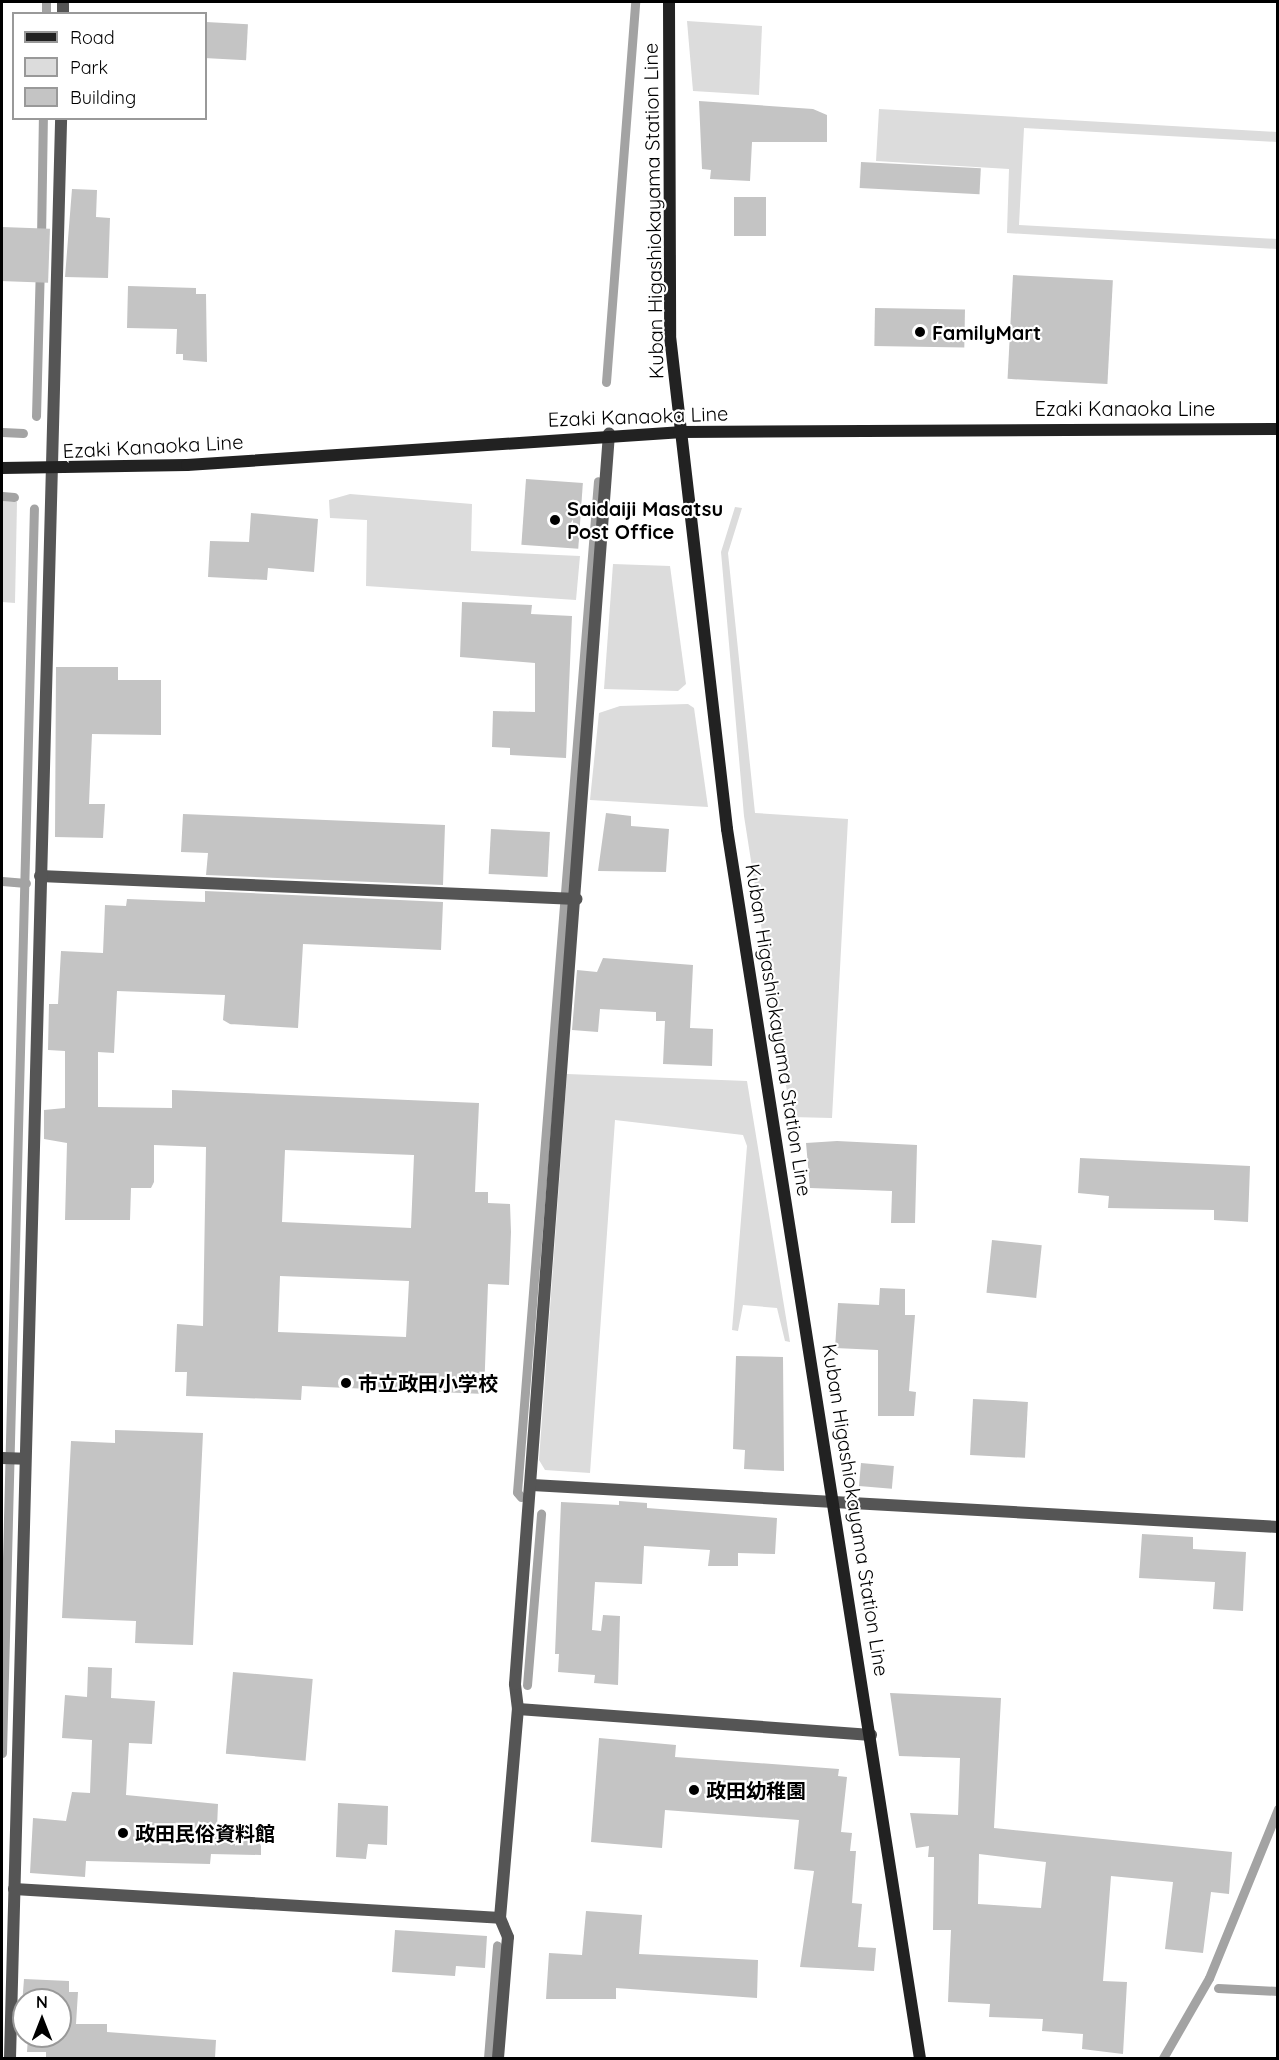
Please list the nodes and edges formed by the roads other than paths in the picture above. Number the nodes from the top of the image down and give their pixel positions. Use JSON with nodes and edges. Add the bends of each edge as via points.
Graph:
{"nodes":[{"id":1,"x":669,"y":2,"type":"edge"},
{"id":2,"x":61,"y":120,"type":"edge"},
{"id":3,"x":1278,"y":429,"type":"edge"},
{"id":4,"x":679,"y":432,"type":"junction"},
{"id":5,"x":609,"y":434,"type":"junction"},
{"id":6,"x":2,"y":468,"type":"edge"},
{"id":7,"x":54,"y":470,"type":"junction"},
{"id":8,"x":40,"y":876,"type":"junction"},
{"id":9,"x":574,"y":898,"type":"junction"},
{"id":10,"x":2,"y":1458,"type":"edge"},
{"id":11,"x":21,"y":1459,"type":"junction"},
{"id":12,"x":532,"y":1485,"type":"junction"},
{"id":13,"x":835,"y":1500,"type":"junction"},
{"id":14,"x":1278,"y":1527,"type":"edge"},
{"id":15,"x":518,"y":1709,"type":"junction"},
{"id":16,"x":871,"y":1735,"type":"junction"},
{"id":17,"x":14,"y":1889,"type":"junction"},
{"id":18,"x":500,"y":1918,"type":"junction"},
{"id":19,"x":10,"y":2058,"type":"edge"},
{"id":20,"x":498,"y":2058,"type":"edge"},
{"id":21,"x":920,"y":2058,"type":"edge"}],
"edges":[{"from":1,"to":4,"type":"main road","name":"Kuban Higashiokayama Station Line","via":[[670,336]]},
{"from":2,"to":7,"type":"street"},
{"from":3,"to":4,"type":"main road","name":"Ezaki Kanaoka Line"},
{"from":4,"to":5,"type":"main road","name":"Ezaki Kanaoka Line"},
{"from":4,"to":13,"type":"main road","name":"Kuban Higashiokayama Station Line","via":[[727,830]]},
{"from":5,"to":7,"type":"main road","name":"Ezaki Kanaoka Line"},
{"from":5,"to":9,"type":"street"},
{"from":6,"to":7,"type":"main road","name":"Ezaki Kanaoka Line"},
{"from":7,"to":8,"type":"street"},
{"from":8,"to":9,"type":"street"},
{"from":8,"to":11,"type":"street"},
{"from":9,"to":12,"type":"street"},
{"from":10,"to":11,"type":"street"},
{"from":11,"to":17,"type":"street"},
{"from":12,"to":13,"type":"street"},
{"from":12,"to":15,"type":"street","via":[[515,1684]]},
{"from":13,"to":14,"type":"street"},
{"from":13,"to":16,"type":"main road","name":"Kuban Higashiokayama Station Line"},
{"from":15,"to":16,"type":"street"},
{"from":15,"to":18,"type":"street"},
{"from":16,"to":21,"type":"main road","name":"Kuban Higashiokayama Station Line"},
{"from":17,"to":18,"type":"street"},
{"from":17,"to":19,"type":"street"},
{"from":18,"to":20,"type":"street","via":[[508,1937]]}]}
